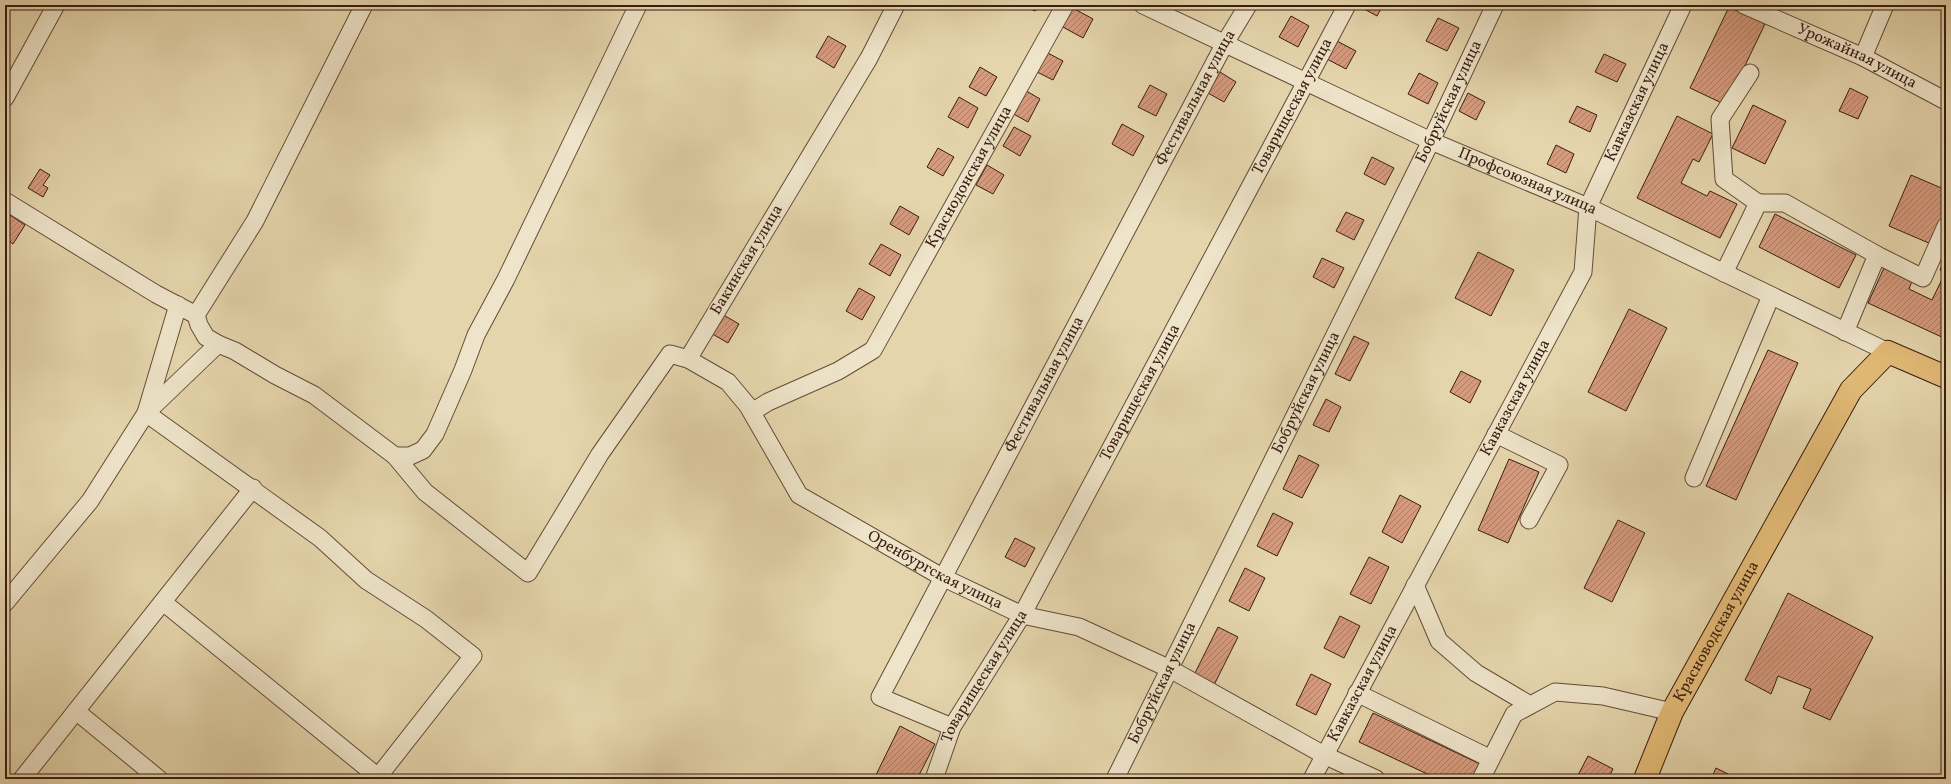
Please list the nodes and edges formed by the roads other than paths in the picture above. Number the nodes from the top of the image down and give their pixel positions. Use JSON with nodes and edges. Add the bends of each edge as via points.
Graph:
{"nodes":[{"id":1,"x":56,"y":5,"type":"edge"},
{"id":2,"x":364,"y":5,"type":"edge"},
{"id":3,"x":638,"y":5,"type":"edge"},
{"id":4,"x":896,"y":5,"type":"edge"},
{"id":5,"x":1065,"y":5,"type":"edge"},
{"id":6,"x":1143,"y":5,"type":"edge"},
{"id":7,"x":1248,"y":5,"type":"edge"},
{"id":8,"x":1347,"y":5,"type":"edge"},
{"id":9,"x":1495,"y":5,"type":"edge"},
{"id":10,"x":1683,"y":5,"type":"edge"},
{"id":11,"x":1744,"y":5,"type":"edge"},
{"id":12,"x":1885,"y":5,"type":"edge"},
{"id":13,"x":1225,"y":43,"type":"junction"},
{"id":14,"x":1863,"y":57,"type":"junction"},
{"id":15,"x":1750,"y":73,"type":"dead end"},
{"id":16,"x":1307,"y":81,"type":"junction"},
{"id":17,"x":5,"y":98,"type":"edge"},
{"id":18,"x":1946,"y":101,"type":"edge"},
{"id":19,"x":1431,"y":141,"type":"junction"},
{"id":20,"x":5,"y":201,"type":"edge"},
{"id":21,"x":1758,"y":204,"type":"junction"},
{"id":22,"x":1588,"y":207,"type":"junction"},
{"id":23,"x":1946,"y":226,"type":"edge"},
{"id":24,"x":1878,"y":255,"type":"junction"},
{"id":25,"x":1724,"y":273,"type":"junction"},
{"id":26,"x":1771,"y":296,"type":"junction"},
{"id":27,"x":178,"y":305,"type":"junction"},
{"id":28,"x":196,"y":315,"type":"junction"},
{"id":29,"x":1845,"y":332,"type":"junction"},
{"id":30,"x":218,"y":344,"type":"junction"},
{"id":31,"x":1888,"y":352,"type":"junction"},
{"id":32,"x":688,"y":359,"type":"junction"},
{"id":33,"x":1946,"y":377,"type":"edge"},
{"id":34,"x":752,"y":412,"type":"junction"},
{"id":35,"x":146,"y":413,"type":"junction"},
{"id":36,"x":1496,"y":434,"type":"junction"},
{"id":37,"x":395,"y":456,"type":"junction"},
{"id":38,"x":1694,"y":478,"type":"dead end"},
{"id":39,"x":253,"y":488,"type":"junction"},
{"id":40,"x":1529,"y":520,"type":"dead end"},
{"id":41,"x":942,"y":577,"type":"junction"},
{"id":42,"x":1415,"y":585,"type":"junction"},
{"id":43,"x":163,"y":602,"type":"junction"},
{"id":44,"x":5,"y":603,"type":"edge"},
{"id":45,"x":1022,"y":615,"type":"junction"},
{"id":46,"x":1170,"y":669,"type":"junction"},
{"id":47,"x":1357,"y":693,"type":"junction"},
{"id":48,"x":1530,"y":705,"type":"junction"},
{"id":49,"x":76,"y":711,"type":"junction"},
{"id":50,"x":1672,"y":712,"type":"junction"},
{"id":51,"x":952,"y":727,"type":"junction"},
{"id":52,"x":1324,"y":755,"type":"junction"},
{"id":53,"x":1491,"y":759,"type":"junction"},
{"id":54,"x":377,"y":778,"type":"edge"},
{"id":55,"x":22,"y":779,"type":"edge"},
{"id":56,"x":159,"y":779,"type":"edge"},
{"id":57,"x":934,"y":779,"type":"edge"},
{"id":58,"x":1115,"y":779,"type":"edge"},
{"id":59,"x":1312,"y":779,"type":"edge"},
{"id":60,"x":1376,"y":779,"type":"edge"},
{"id":61,"x":1481,"y":779,"type":"edge"},
{"id":62,"x":1645,"y":779,"type":"edge"}],
"edges":[{"from":1,"to":17,"type":"street"},
{"from":2,"to":28,"type":"street","via":[[255,221]]},
{"from":3,"to":37,"type":"street","via":[[506,279],[476,335],[435,434],[422,450],[410,456]]},
{"from":4,"to":32,"type":"street","name":"Бакинская улица","via":[[869,58]]},
{"from":5,"to":34,"type":"street","name":"Краснодонская улица","via":[[873,350],[838,371],[768,402]]},
{"from":6,"to":13,"type":"street","name":"Профсоюзная улица"},
{"from":7,"to":13,"type":"street","name":"Фестивальная улица"},
{"from":8,"to":16,"type":"street","name":"Товарищеская улица"},
{"from":9,"to":19,"type":"street","name":"Бобруйская улица"},
{"from":10,"to":22,"type":"street","name":"Кавказская улица"},
{"from":11,"to":14,"type":"street","name":"Урожайная улица"},
{"from":12,"to":14,"type":"street"},
{"from":13,"to":16,"type":"street","name":"Профсоюзная улица"},
{"from":13,"to":41,"type":"street","name":"Фестивальная улица"},
{"from":14,"to":18,"type":"street","name":"Урожайная улица"},
{"from":15,"to":21,"type":"street","via":[[1720,119],[1724,178]]},
{"from":16,"to":19,"type":"street","name":"Профсоюзная улица"},
{"from":16,"to":45,"type":"street","name":"Товарищеская улица"},
{"from":19,"to":22,"type":"street","name":"Профсоюзная улица"},
{"from":19,"to":46,"type":"street","name":"Бобруйская улица"},
{"from":20,"to":27,"type":"street"},
{"from":21,"to":24,"type":"street","via":[[1785,203]]},
{"from":21,"to":25,"type":"street"},
{"from":22,"to":25,"type":"street","name":"Профсоюзная улица"},
{"from":22,"to":36,"type":"street","name":"Кавказская улица","via":[[1583,272]]},
{"from":23,"to":24,"type":"street","via":[[1923,278]]},
{"from":24,"to":29,"type":"street"},
{"from":25,"to":26,"type":"street","name":"Профсоюзная улица"},
{"from":26,"to":29,"type":"street","name":"Профсоюзная улица"},
{"from":26,"to":38,"type":"street"},
{"from":27,"to":28,"type":"street"},
{"from":27,"to":35,"type":"street"},
{"from":28,"to":30,"type":"street","via":[[206,337]]},
{"from":29,"to":31,"type":"street","name":"Профсоюзная улица"},
{"from":30,"to":35,"type":"street"},
{"from":30,"to":37,"type":"street","via":[[235,350],[314,395]]},
{"from":31,"to":33,"type":"main road"},
{"from":31,"to":50,"type":"main road","name":"Красноводская улица","via":[[1851,390]]},
{"from":32,"to":34,"type":"street","via":[[728,382]]},
{"from":32,"to":37,"type":"street","via":[[670,354],[600,454],[528,573],[425,492]]},
{"from":34,"to":41,"type":"street","name":"Оренбургская улица","via":[[799,495]]},
{"from":35,"to":39,"type":"street"},
{"from":35,"to":44,"type":"street","via":[[90,501]]},
{"from":36,"to":40,"type":"street","via":[[1559,466]]},
{"from":36,"to":42,"type":"street","name":"Кавказская улица"},
{"from":39,"to":43,"type":"street"},
{"from":39,"to":54,"type":"street","via":[[320,538],[366,580],[426,619],[473,656]]},
{"from":41,"to":45,"type":"street","name":"Оренбургская улица"},
{"from":41,"to":51,"type":"street","name":"Фестивальная улица","via":[[880,697]]},
{"from":42,"to":47,"type":"street","name":"Кавказская улица"},
{"from":42,"to":48,"type":"street","via":[[1439,641],[1476,673]]},
{"from":43,"to":49,"type":"street"},
{"from":43,"to":54,"type":"street"},
{"from":45,"to":46,"type":"street","name":"Оренбургская улица","via":[[1079,627]]},
{"from":45,"to":51,"type":"street","name":"Товарищеская улица"},
{"from":46,"to":52,"type":"street","name":"Оренбургская улица"},
{"from":46,"to":58,"type":"street","name":"Бобруйская улица"},
{"from":47,"to":52,"type":"street","name":"Кавказская улица"},
{"from":47,"to":53,"type":"street"},
{"from":48,"to":50,"type":"street","name":"Красноводская улица","via":[[1555,692],[1603,696]]},
{"from":48,"to":53,"type":"street","name":"Красноводская улица","via":[[1514,714]]},
{"from":49,"to":55,"type":"street"},
{"from":49,"to":56,"type":"street"},
{"from":50,"to":62,"type":"main road"},
{"from":51,"to":57,"type":"street","name":"Товарищеская улица"},
{"from":52,"to":59,"type":"street","name":"Кавказская улица"},
{"from":52,"to":60,"type":"street","name":"Оренбургская улица"},
{"from":53,"to":61,"type":"street","name":"Красноводская улица"}]}
